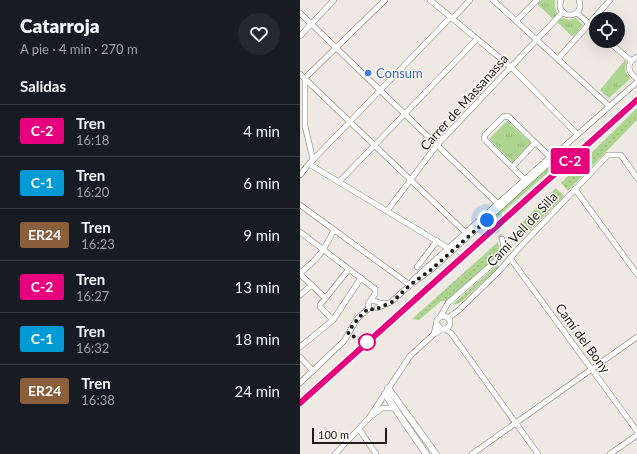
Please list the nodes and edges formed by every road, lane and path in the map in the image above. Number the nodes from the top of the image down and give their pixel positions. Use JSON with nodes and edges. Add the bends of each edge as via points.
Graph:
{"nodes":[{"id":1,"x":334,"y":0,"type":"edge"},
{"id":2,"x":385,"y":0,"type":"edge"},
{"id":3,"x":430,"y":0,"type":"edge"},
{"id":4,"x":470,"y":0,"type":"edge"},
{"id":5,"x":493,"y":0,"type":"edge"},
{"id":6,"x":537,"y":0,"type":"edge"},
{"id":7,"x":561,"y":0,"type":"edge"},
{"id":8,"x":579,"y":0,"type":"edge"},
{"id":9,"x":610,"y":0,"type":"edge"},
{"id":10,"x":563,"y":12,"type":"junction"},
{"id":11,"x":600,"y":12,"type":"edge"},
{"id":12,"x":300,"y":13,"type":"edge"},
{"id":13,"x":577,"y":13,"type":"junction"},
{"id":14,"x":451,"y":18,"type":"junction"},
{"id":15,"x":516,"y":21,"type":"junction"},
{"id":16,"x":312,"y":24,"type":"junction"},
{"id":17,"x":589,"y":24,"type":"joint"},
{"id":18,"x":300,"y":36,"type":"edge"},
{"id":19,"x":477,"y":39,"type":"junction"},
{"id":20,"x":537,"y":40,"type":"junction"},
{"id":21,"x":336,"y":48,"type":"junction"},
{"id":22,"x":616,"y":48,"type":"edge"},
{"id":23,"x":637,"y":57,"type":"edge"},
{"id":24,"x":558,"y":59,"type":"junction"},
{"id":25,"x":631,"y":61,"type":"junction"},
{"id":26,"x":510,"y":68,"type":"junction"},
{"id":27,"x":300,"y":74,"type":"edge"},
{"id":28,"x":635,"y":77,"type":"edge"},
{"id":29,"x":302,"y":79,"type":"edge"},
{"id":30,"x":637,"y":82,"type":"edge"},
{"id":31,"x":630,"y":87,"type":"junction"},
{"id":32,"x":379,"y":90,"type":"junction"},
{"id":33,"x":609,"y":106,"type":"junction"},
{"id":34,"x":405,"y":114,"type":"junction"},
{"id":35,"x":350,"y":121,"type":"junction"},
{"id":36,"x":577,"y":134,"type":"junction"},
{"id":37,"x":535,"y":143,"type":"junction"},
{"id":38,"x":375,"y":145,"type":"junction"},
{"id":39,"x":437,"y":145,"type":"junction"},
{"id":40,"x":559,"y":151,"type":"junction"},
{"id":41,"x":550,"y":157,"type":"junction"},
{"id":42,"x":313,"y":160,"type":"junction"},
{"id":43,"x":309,"y":164,"type":"junction"},
{"id":44,"x":515,"y":164,"type":"dead end"},
{"id":45,"x":301,"y":173,"type":"edge"},
{"id":46,"x":637,"y":178,"type":"edge"},
{"id":47,"x":411,"y":180,"type":"junction"},
{"id":48,"x":525,"y":180,"type":"junction"},
{"id":49,"x":339,"y":182,"type":"junction"},
{"id":50,"x":574,"y":189,"type":"junction"},
{"id":51,"x":498,"y":204,"type":"junction"},
{"id":52,"x":300,"y":205,"type":"edge"},
{"id":53,"x":387,"y":211,"type":"junction"},
{"id":54,"x":494,"y":213,"type":"junction"},
{"id":55,"x":479,"y":226,"type":"junction"},
{"id":56,"x":334,"y":230,"type":"junction"},
{"id":57,"x":300,"y":232,"type":"edge"},
{"id":58,"x":466,"y":233,"type":"junction"},
{"id":59,"x":502,"y":239,"type":"tunnel mouth"},
{"id":60,"x":436,"y":241,"type":"junction"},
{"id":61,"x":448,"y":248,"type":"junction"},
{"id":62,"x":324,"y":250,"type":"junction"},
{"id":63,"x":510,"y":258,"type":"junction"},
{"id":64,"x":417,"y":267,"type":"dead end"},
{"id":65,"x":349,"y":269,"type":"junction"},
{"id":66,"x":300,"y":274,"type":"edge"},
{"id":67,"x":637,"y":274,"type":"edge"},
{"id":68,"x":361,"y":278,"type":"junction"},
{"id":69,"x":312,"y":285,"type":"junction"},
{"id":70,"x":410,"y":285,"type":"junction"},
{"id":71,"x":300,"y":295,"type":"edge"},
{"id":72,"x":325,"y":298,"type":"junction"},
{"id":73,"x":451,"y":302,"type":"junction"},
{"id":74,"x":375,"y":303,"type":"junction"},
{"id":75,"x":369,"y":308,"type":"junction"},
{"id":76,"x":440,"y":317,"type":"junction"},
{"id":77,"x":448,"y":319,"type":"junction"},
{"id":78,"x":333,"y":320,"type":"junction"},
{"id":79,"x":437,"y":324,"type":"junction"},
{"id":80,"x":444,"y":329,"type":"junction"},
{"id":81,"x":434,"y":334,"type":"junction"},
{"id":82,"x":637,"y":337,"type":"edge"},
{"id":83,"x":300,"y":347,"type":"edge"},
{"id":84,"x":300,"y":357,"type":"edge"},
{"id":85,"x":592,"y":369,"type":"junction"},
{"id":86,"x":313,"y":371,"type":"junction"},
{"id":87,"x":300,"y":383,"type":"edge"},
{"id":88,"x":386,"y":391,"type":"junction"},
{"id":89,"x":395,"y":408,"type":"junction"},
{"id":90,"x":369,"y":418,"type":"junction"},
{"id":91,"x":516,"y":423,"type":"junction"},
{"id":92,"x":359,"y":429,"type":"junction"},
{"id":93,"x":637,"y":431,"type":"edge"},
{"id":94,"x":637,"y":435,"type":"edge"},
{"id":95,"x":336,"y":454,"type":"edge"},
{"id":96,"x":376,"y":454,"type":"edge"},
{"id":97,"x":426,"y":454,"type":"edge"},
{"id":98,"x":436,"y":454,"type":"edge"},
{"id":99,"x":472,"y":454,"type":"edge"},
{"id":100,"x":538,"y":454,"type":"edge"},
{"id":101,"x":610,"y":454,"type":"edge"}],
"edges":[{"from":1,"to":16,"type":"street"},
{"from":2,"to":21,"type":"street"},
{"from":3,"to":14,"type":"street"},
{"from":4,"to":14,"type":"street"},
{"from":5,"to":15,"type":"street"},
{"from":6,"to":15,"type":"street"},
{"from":7,"to":10,"type":"street","via":[[560,7]]},
{"from":8,"to":13,"type":"street","via":[[580,7]]},
{"from":9,"to":11,"type":"street"},
{"from":10,"to":13,"type":"street","via":[[568,15]]},
{"from":10,"to":20,"type":"street","name":"Carrer de Massanassa"},
{"from":12,"to":16,"type":"street"},
{"from":13,"to":17,"type":"street"},
{"from":14,"to":19,"type":"street"},
{"from":14,"to":32,"type":"street"},
{"from":15,"to":20,"type":"street"},
{"from":16,"to":18,"type":"street"},
{"from":16,"to":21,"type":"street"},
{"from":17,"to":24,"type":"street"},
{"from":19,"to":26,"type":"street"},
{"from":19,"to":34,"type":"street"},
{"from":20,"to":24,"type":"street"},
{"from":20,"to":26,"type":"street","name":"Carrer de Massanassa"},
{"from":21,"to":29,"type":"street"},
{"from":21,"to":32,"type":"street"},
{"from":22,"to":25,"type":"street"},
{"from":23,"to":25,"type":"street"},
{"from":24,"to":33,"type":"street"},
{"from":25,"to":28,"type":"street","via":[[629,67]]},
{"from":26,"to":36,"type":"street"},
{"from":26,"to":39,"type":"street","name":"Carrer de Massanassa"},
{"from":27,"to":29,"type":"street"},
{"from":28,"to":31,"type":"street"},
{"from":29,"to":35,"type":"street"},
{"from":29,"to":42,"type":"street","via":[[305,126]]},
{"from":30,"to":31,"type":"street"},
{"from":31,"to":33,"type":"street"},
{"from":32,"to":34,"type":"street"},
{"from":32,"to":35,"type":"street"},
{"from":33,"to":36,"type":"street"},
{"from":34,"to":38,"type":"street"},
{"from":34,"to":39,"type":"street"},
{"from":35,"to":38,"type":"street"},
{"from":35,"to":42,"type":"street"},
{"from":36,"to":40,"type":"street"},
{"from":37,"to":41,"type":"street"},
{"from":37,"to":44,"type":"street"},
{"from":37,"to":48,"type":"street","via":[[507,116],[484,137],[485,141]]},
{"from":38,"to":47,"type":"street"},
{"from":38,"to":49,"type":"street"},
{"from":39,"to":47,"type":"street","name":"Carrer de Massanassa"},
{"from":39,"to":51,"type":"street"},
{"from":40,"to":41,"type":"street"},
{"from":40,"to":54,"type":"street"},
{"from":41,"to":48,"type":"street"},
{"from":42,"to":43,"type":"street"},
{"from":43,"to":45,"type":"street"},
{"from":43,"to":49,"type":"street"},
{"from":46,"to":50,"type":"street","name":"Camí Vell de Silla","via":[[621,155],[608,155]]},
{"from":47,"to":53,"type":"street","name":"Carrer de Massanassa"},
{"from":47,"to":58,"type":"street"},
{"from":48,"to":51,"type":"street"},
{"from":49,"to":53,"type":"street"},
{"from":50,"to":63,"type":"street","name":"Camí Vell de Silla"},
{"from":50,"to":67,"type":"street"},
{"from":51,"to":58,"type":"street"},
{"from":52,"to":56,"type":"street"},
{"from":53,"to":60,"type":"street"},
{"from":54,"to":55,"type":"street"},
{"from":54,"to":55,"type":"street","via":[[490,224]]},
{"from":55,"to":70,"type":"street","via":[[432,269]]},
{"from":56,"to":62,"type":"street"},
{"from":56,"to":70,"type":"street"},
{"from":57,"to":62,"type":"street"},
{"from":58,"to":61,"type":"street"},
{"from":59,"to":73,"type":"street","via":[[502,254]]},
{"from":60,"to":61,"type":"street"},
{"from":60,"to":64,"type":"street"},
{"from":61,"to":70,"type":"street"},
{"from":62,"to":65,"type":"street"},
{"from":62,"to":66,"type":"street"},
{"from":63,"to":77,"type":"street","name":"Camí Vell de Silla"},
{"from":63,"to":85,"type":"street","name":"Camí del Bony"},
{"from":65,"to":68,"type":"street"},
{"from":65,"to":72,"type":"street"},
{"from":66,"to":69,"type":"street"},
{"from":68,"to":74,"type":"street","via":[[375,289]]},
{"from":68,"to":78,"type":"street"},
{"from":69,"to":71,"type":"street"},
{"from":69,"to":72,"type":"street"},
{"from":70,"to":74,"type":"street","via":[[392,302]]},
{"from":72,"to":78,"type":"street","via":[[320,306]]},
{"from":73,"to":76,"type":"street"},
{"from":73,"to":77,"type":"street"},
{"from":74,"to":75,"type":"street","via":[[368,304]]},
{"from":74,"to":75,"type":"street","via":[[372,310]]},
{"from":75,"to":86,"type":"street","via":[[356,319],[344,341]]},
{"from":76,"to":77,"type":"street"},
{"from":76,"to":79,"type":"street"},
{"from":77,"to":80,"type":"street","via":[[448,327]]},
{"from":78,"to":83,"type":"street"},
{"from":79,"to":80,"type":"street"},
{"from":79,"to":81,"type":"street"},
{"from":80,"to":81,"type":"street"},
{"from":80,"to":91,"type":"street","via":[[451,333]]},
{"from":81,"to":88,"type":"street","via":[[410,356]]},
{"from":82,"to":85,"type":"street"},
{"from":84,"to":86,"type":"street"},
{"from":85,"to":91,"type":"street"},
{"from":85,"to":93,"type":"street","name":"Camí del Bony"},
{"from":86,"to":87,"type":"street"},
{"from":88,"to":89,"type":"street"},
{"from":88,"to":90,"type":"street"},
{"from":88,"to":98,"type":"street"},
{"from":89,"to":90,"type":"street","via":[[382,408]]},
{"from":89,"to":97,"type":"street"},
{"from":90,"to":92,"type":"street"},
{"from":91,"to":99,"type":"street"},
{"from":91,"to":100,"type":"street"},
{"from":92,"to":95,"type":"street"},
{"from":92,"to":96,"type":"street"},
{"from":94,"to":101,"type":"street"}]}
